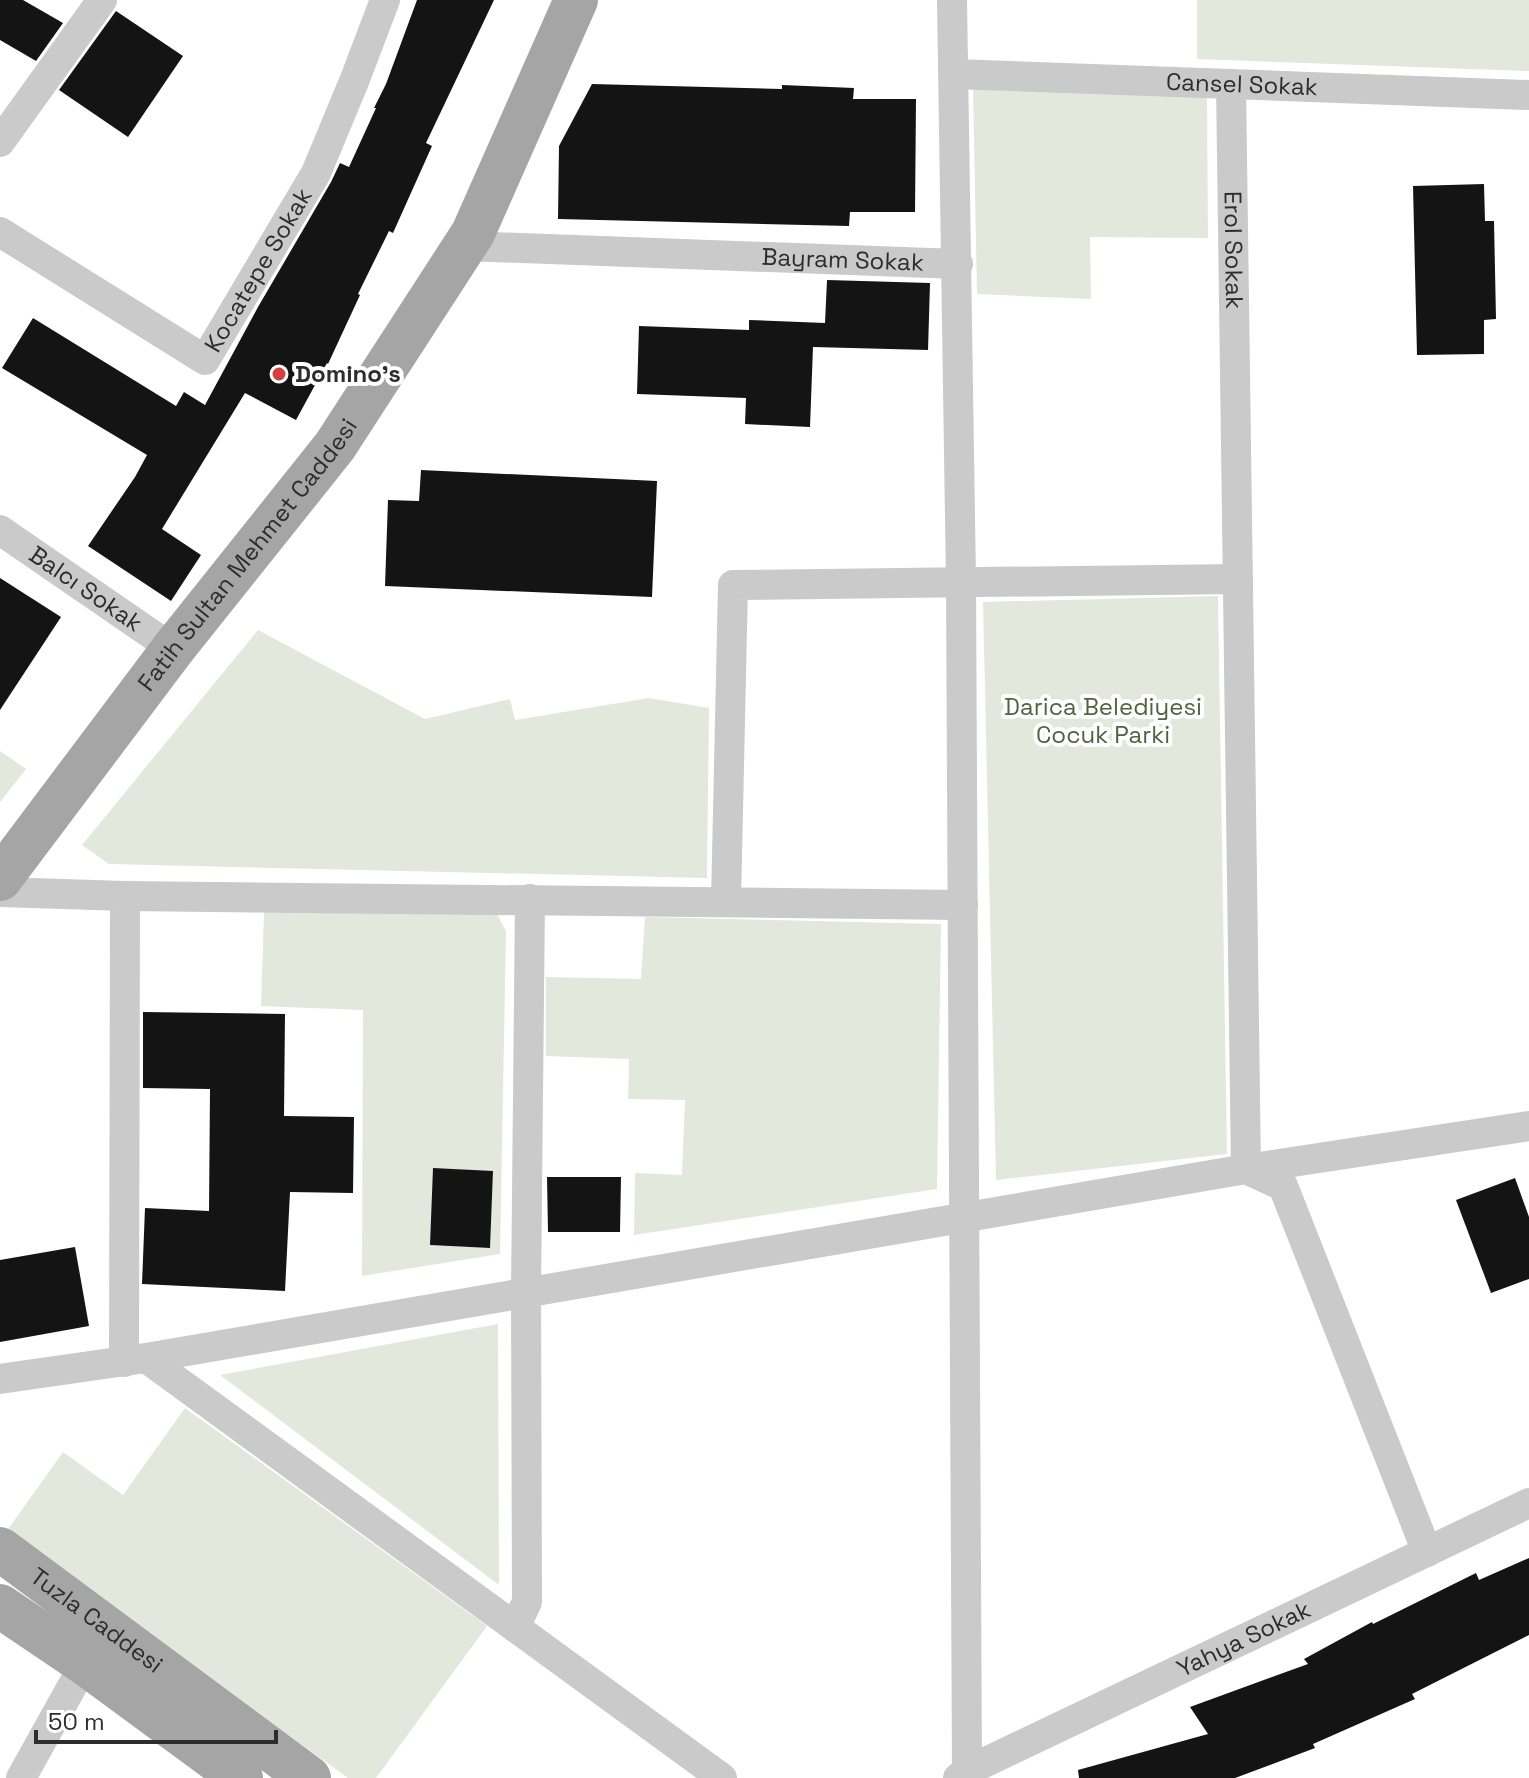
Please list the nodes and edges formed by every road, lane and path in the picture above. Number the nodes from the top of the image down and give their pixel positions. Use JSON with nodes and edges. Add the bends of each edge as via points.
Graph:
{"nodes":[{"id":1,"x":102,"y":0,"type":"edge"},
{"id":2,"x":385,"y":0,"type":"edge"},
{"id":3,"x":576,"y":0,"type":"edge"},
{"id":4,"x":952,"y":0,"type":"edge"},
{"id":5,"x":954,"y":74,"type":"junction"},
{"id":6,"x":1231,"y":84,"type":"junction"},
{"id":7,"x":1529,"y":95,"type":"edge"},
{"id":8,"x":0,"y":142,"type":"edge"},
{"id":9,"x":0,"y":232,"type":"edge"},
{"id":10,"x":465,"y":246,"type":"junction"},
{"id":11,"x":958,"y":264,"type":"junction"},
{"id":12,"x":0,"y":530,"type":"edge"},
{"id":13,"x":1238,"y":579,"type":"junction"},
{"id":14,"x":961,"y":582,"type":"junction"},
{"id":15,"x":173,"y":649,"type":"junction"},
{"id":16,"x":0,"y":879,"type":"edge"},
{"id":17,"x":0,"y":892,"type":"edge"},
{"id":18,"x":125,"y":896,"type":"junction"},
{"id":19,"x":530,"y":899,"type":"junction"},
{"id":20,"x":726,"y":902,"type":"junction"},
{"id":21,"x":963,"y":905,"type":"junction"},
{"id":22,"x":1529,"y":1126,"type":"edge"},
{"id":23,"x":1246,"y":1169,"type":"junction"},
{"id":24,"x":965,"y":1218,"type":"junction"},
{"id":25,"x":526,"y":1293,"type":"junction"},
{"id":26,"x":135,"y":1360,"type":"junction"},
{"id":27,"x":0,"y":1379,"type":"edge"},
{"id":28,"x":1529,"y":1503,"type":"edge"},
{"id":29,"x":0,"y":1549,"type":"edge"},
{"id":30,"x":1427,"y":1552,"type":"junction"},
{"id":31,"x":0,"y":1606,"type":"edge"},
{"id":32,"x":104,"y":1626,"type":"junction"},
{"id":33,"x":515,"y":1627,"type":"junction"},
{"id":34,"x":86,"y":1664,"type":"junction"},
{"id":35,"x":963,"y":1774,"type":"edge"},
{"id":36,"x":21,"y":1778,"type":"edge"},
{"id":37,"x":241,"y":1778,"type":"edge"},
{"id":38,"x":309,"y":1778,"type":"edge"},
{"id":39,"x":722,"y":1778,"type":"edge"}],
"edges":[{"from":1,"to":8,"type":"street"},
{"from":2,"to":9,"type":"street","name":"Kocatepe Sokak","via":[[316,173],[205,360]]},
{"from":3,"to":10,"type":"main road","name":"Fatih Sultan Mehmet Caddesi"},
{"from":4,"to":5,"type":"street","name":"Bayram Sokak"},
{"from":5,"to":6,"type":"street","name":"Cansel Sokak"},
{"from":5,"to":11,"type":"street","name":"Bayram Sokak"},
{"from":6,"to":7,"type":"street","name":"Cansel Sokak"},
{"from":6,"to":13,"type":"street","name":"Erol Sokak"},
{"from":10,"to":11,"type":"street","name":"Bayram Sokak"},
{"from":10,"to":15,"type":"main road","name":"Fatih Sultan Mehmet Caddesi","via":[[335,446]]},
{"from":11,"to":14,"type":"street"},
{"from":12,"to":15,"type":"street","name":"Balcı Sokak"},
{"from":13,"to":14,"type":"street"},
{"from":13,"to":23,"type":"street","name":"Erol Sokak"},
{"from":14,"to":20,"type":"street","via":[[733,585]]},
{"from":14,"to":21,"type":"street"},
{"from":15,"to":16,"type":"main road","name":"Fatih Sultan Mehmet Caddesi"},
{"from":17,"to":18,"type":"street"},
{"from":18,"to":19,"type":"street"},
{"from":18,"to":26,"type":"street"},
{"from":19,"to":20,"type":"street"},
{"from":19,"to":25,"type":"street"},
{"from":20,"to":21,"type":"street"},
{"from":21,"to":24,"type":"street"},
{"from":22,"to":23,"type":"street"},
{"from":23,"to":24,"type":"street"},
{"from":23,"to":30,"type":"street","via":[[1283,1186]]},
{"from":24,"to":25,"type":"street"},
{"from":24,"to":35,"type":"street"},
{"from":25,"to":26,"type":"street"},
{"from":25,"to":33,"type":"street","via":[[527,1602]]},
{"from":26,"to":27,"type":"street"},
{"from":26,"to":33,"type":"street"},
{"from":28,"to":30,"type":"street","name":"Yahya Sokak"},
{"from":29,"to":32,"type":"main road","name":"Tuzla Caddesi"},
{"from":30,"to":35,"type":"street","name":"Yahya Sokak"},
{"from":31,"to":34,"type":"main road","name":"Tuzla Caddesi"},
{"from":32,"to":34,"type":"street"},
{"from":32,"to":38,"type":"main road","name":"Tuzla Caddesi"},
{"from":33,"to":39,"type":"street"},
{"from":34,"to":36,"type":"street"},
{"from":34,"to":37,"type":"main road","name":"Tuzla Caddesi"}]}
